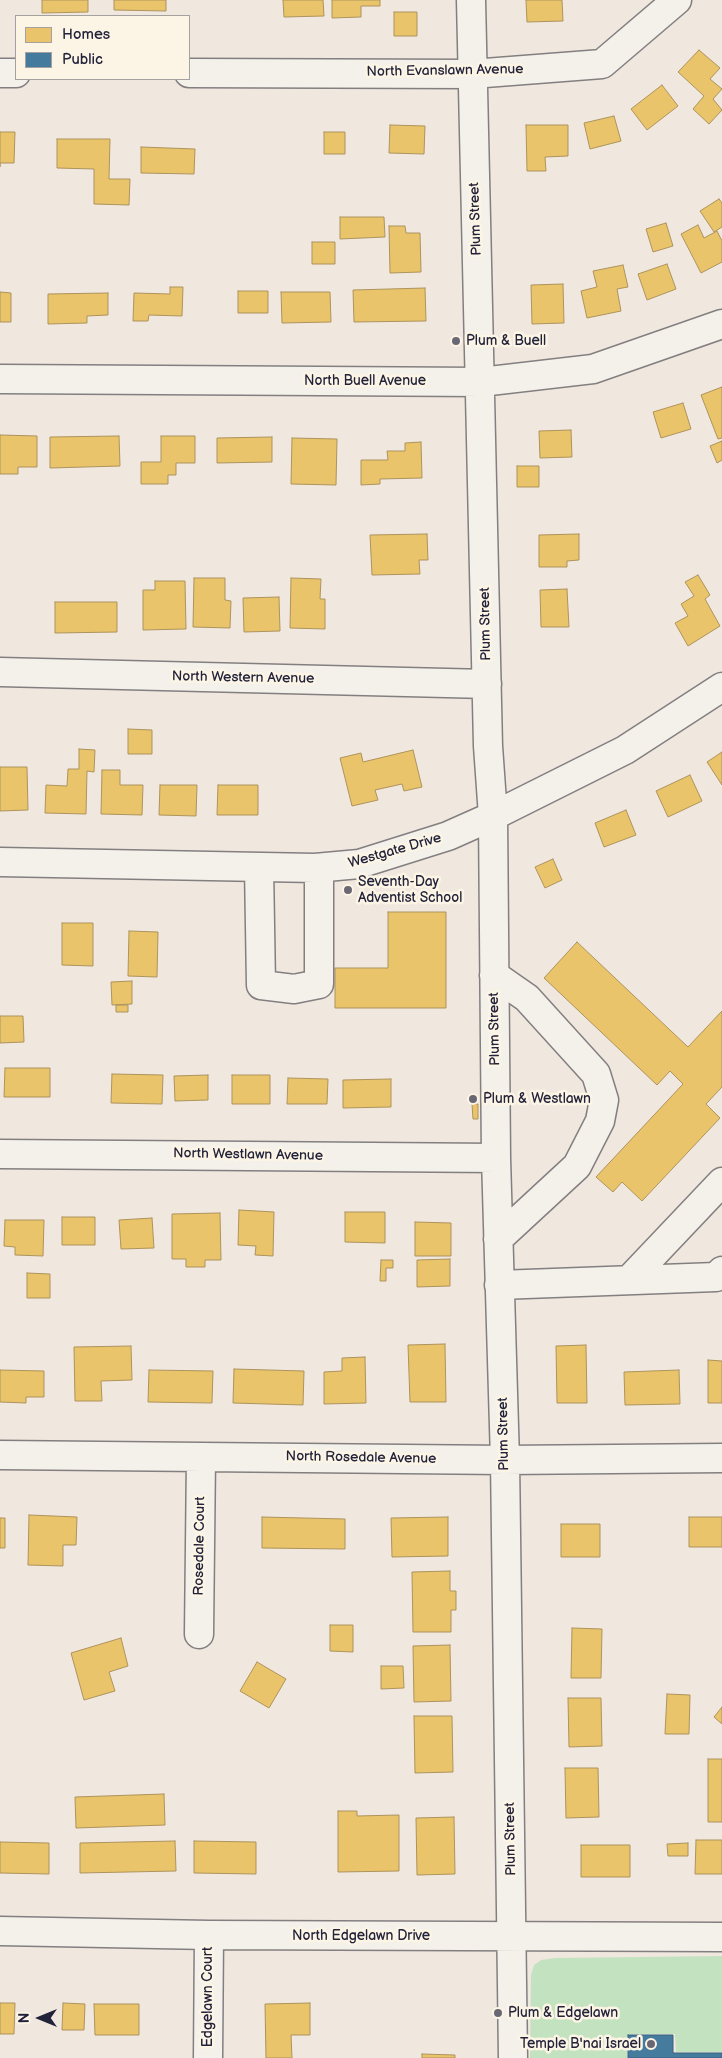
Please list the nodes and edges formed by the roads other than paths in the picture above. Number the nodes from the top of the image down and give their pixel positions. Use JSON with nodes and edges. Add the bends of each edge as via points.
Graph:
{"nodes":[{"id":1,"x":471,"y":0,"type":"edge"},
{"id":2,"x":677,"y":0,"type":"edge"},
{"id":3,"x":0,"y":73,"type":"edge"},
{"id":4,"x":15,"y":73,"type":"edge"},
{"id":5,"x":190,"y":73,"type":"edge"},
{"id":6,"x":472,"y":74,"type":"junction"},
{"id":7,"x":722,"y":324,"type":"edge"},
{"id":8,"x":0,"y":379,"type":"edge"},
{"id":9,"x":481,"y":382,"type":"junction"},
{"id":10,"x":0,"y":672,"type":"edge"},
{"id":11,"x":487,"y":684,"type":"junction"},
{"id":12,"x":722,"y":687,"type":"edge"},
{"id":13,"x":493,"y":816,"type":"junction"},
{"id":14,"x":0,"y":862,"type":"edge"},
{"id":15,"x":259,"y":867,"type":"junction"},
{"id":16,"x":319,"y":868,"type":"junction"},
{"id":17,"x":494,"y":975,"type":"junction"},
{"id":18,"x":0,"y":1154,"type":"edge"},
{"id":19,"x":496,"y":1158,"type":"junction"},
{"id":20,"x":722,"y":1182,"type":"edge"},
{"id":21,"x":498,"y":1239,"type":"junction"},
{"id":22,"x":722,"y":1271,"type":"edge"},
{"id":23,"x":629,"y":1280,"type":"junction"},
{"id":24,"x":500,"y":1285,"type":"junction"},
{"id":25,"x":0,"y":1455,"type":"edge"},
{"id":26,"x":201,"y":1458,"type":"junction"},
{"id":27,"x":722,"y":1458,"type":"edge"},
{"id":28,"x":505,"y":1460,"type":"junction"},
{"id":29,"x":199,"y":1634,"type":"dead end"},
{"id":30,"x":0,"y":1931,"type":"edge"},
{"id":31,"x":209,"y":1935,"type":"junction"},
{"id":32,"x":512,"y":1936,"type":"junction"},
{"id":33,"x":722,"y":1937,"type":"edge"},
{"id":34,"x":208,"y":2058,"type":"edge"},
{"id":35,"x":513,"y":2058,"type":"edge"}],
"edges":[{"from":1,"to":6,"type":"street","name":"Plum Street"},
{"from":2,"to":6,"type":"street","name":"North Evanslawn Avenue","via":[[602,64]]},
{"from":3,"to":4,"type":"street"},
{"from":5,"to":6,"type":"street","name":"North Evanslawn Avenue"},
{"from":6,"to":9,"type":"street","name":"Plum Street"},
{"from":7,"to":9,"type":"street","name":"North Buell Avenue","via":[[593,369]]},
{"from":8,"to":9,"type":"street","name":"North Buell Avenue"},
{"from":9,"to":11,"type":"street","name":"Plum Street"},
{"from":10,"to":11,"type":"street","name":"North Western Avenue"},
{"from":11,"to":13,"type":"street","name":"Plum Street"},
{"from":12,"to":13,"type":"street","name":"Westgate Drive","via":[[625,750]]},
{"from":13,"to":16,"type":"street","name":"Westgate Drive","via":[[406,850],[359,864]]},
{"from":13,"to":17,"type":"street","name":"Plum Street"},
{"from":14,"to":15,"type":"street","name":"Westgate Drive"},
{"from":15,"to":16,"type":"street","name":"Westgate Drive"},
{"from":15,"to":16,"type":"street","via":[[261,986],[294,989],[318,984]]},
{"from":17,"to":19,"type":"street","name":"Plum Street"},
{"from":17,"to":21,"type":"street","via":[[527,998],[596,1074],[604,1100],[600,1121],[576,1166]]},
{"from":18,"to":19,"type":"street","name":"North Westlawn Avenue"},
{"from":19,"to":21,"type":"street","name":"Plum Street"},
{"from":20,"to":23,"type":"street"},
{"from":21,"to":24,"type":"street","name":"Plum Street"},
{"from":22,"to":23,"type":"street","via":[[716,1277]]},
{"from":23,"to":24,"type":"street"},
{"from":24,"to":28,"type":"street","name":"Plum Street"},
{"from":25,"to":26,"type":"street","name":"North Rosedale Avenue"},
{"from":26,"to":28,"type":"street","name":"North Rosedale Avenue"},
{"from":26,"to":29,"type":"street","name":"Rosedale Court"},
{"from":27,"to":28,"type":"street","name":"North Rosedale Avenue"},
{"from":28,"to":32,"type":"street","name":"Plum Street"},
{"from":30,"to":31,"type":"street","name":"North Edgelawn Drive"},
{"from":31,"to":32,"type":"street","name":"North Edgelawn Drive"},
{"from":31,"to":34,"type":"street","name":"Edgelawn Court"},
{"from":32,"to":33,"type":"street","name":"North Edgelawn Drive"},
{"from":32,"to":35,"type":"street","name":"Plum Street"}]}
